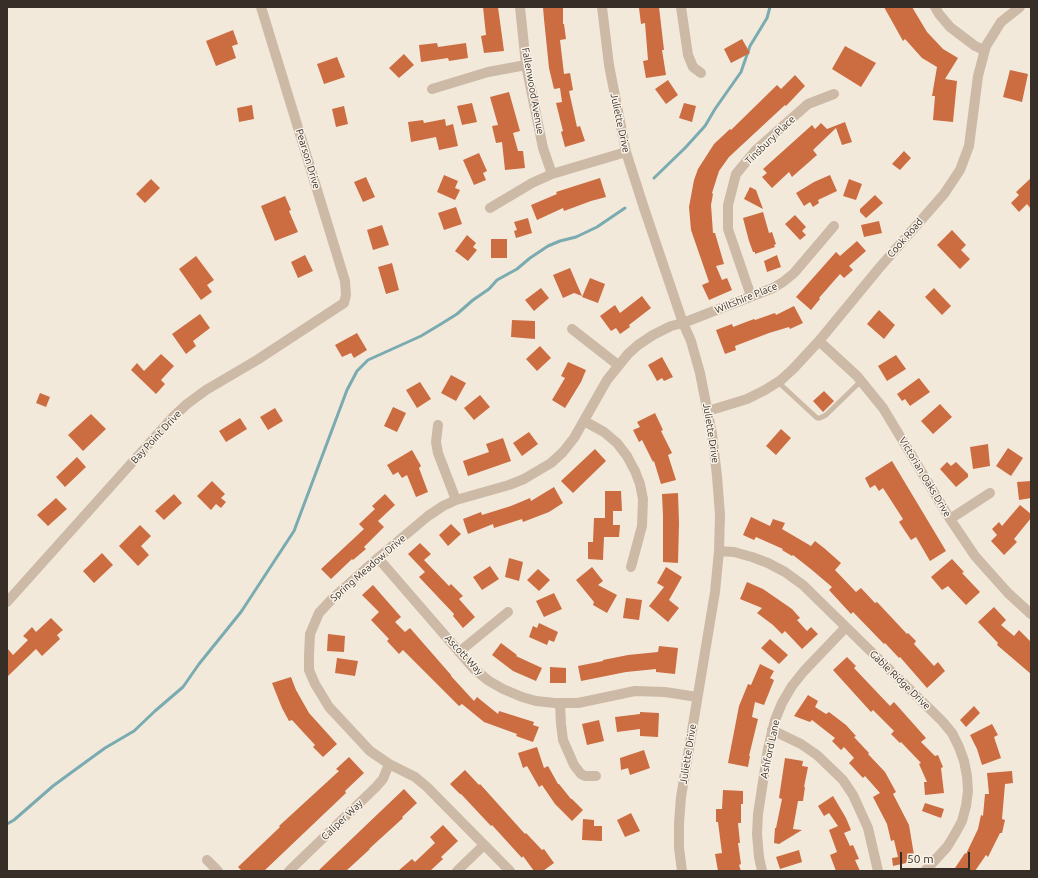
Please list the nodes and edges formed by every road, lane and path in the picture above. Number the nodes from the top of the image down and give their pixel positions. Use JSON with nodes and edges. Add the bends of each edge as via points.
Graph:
{"nodes":[{"id":1,"x":261,"y":7,"type":"edge"},
{"id":2,"x":520,"y":7,"type":"edge"},
{"id":3,"x":602,"y":7,"type":"edge"},
{"id":4,"x":681,"y":7,"type":"edge"},
{"id":5,"x":935,"y":7,"type":"edge"},
{"id":6,"x":1020,"y":7,"type":"edge"},
{"id":7,"x":984,"y":50,"type":"junction"},
{"id":8,"x":526,"y":65,"type":"junction"},
{"id":9,"x":701,"y":73,"type":"dead end"},
{"id":10,"x":432,"y":89,"type":"dead end"},
{"id":11,"x":834,"y":94,"type":"dead end"},
{"id":12,"x":626,"y":152,"type":"junction"},
{"id":13,"x":552,"y":174,"type":"junction"},
{"id":14,"x":490,"y":208,"type":"dead end"},
{"id":15,"x":834,"y":226,"type":"dead end"},
{"id":16,"x":751,"y":296,"type":"junction"},
{"id":17,"x":337,"y":309,"type":"joint"},
{"id":18,"x":683,"y":323,"type":"junction"},
{"id":19,"x":572,"y":329,"type":"dead end"},
{"id":20,"x":819,"y":341,"type":"junction"},
{"id":21,"x":618,"y":365,"type":"junction"},
{"id":22,"x":861,"y":381,"type":"junction"},
{"id":23,"x":778,"y":382,"type":"junction"},
{"id":24,"x":708,"y":411,"type":"junction"},
{"id":25,"x":584,"y":422,"type":"junction"},
{"id":26,"x":438,"y":424,"type":"dead end"},
{"id":27,"x":990,"y":493,"type":"dead end"},
{"id":28,"x":456,"y":500,"type":"junction"},
{"id":29,"x":950,"y":519,"type":"junction"},
{"id":30,"x":719,"y":551,"type":"junction"},
{"id":31,"x":378,"y":558,"type":"junction"},
{"id":32,"x":631,"y":567,"type":"dead end"},
{"id":33,"x":7,"y":602,"type":"edge"},
{"id":34,"x":508,"y":612,"type":"dead end"},
{"id":35,"x":1031,"y":614,"type":"edge"},
{"id":36,"x":846,"y":627,"type":"junction"},
{"id":37,"x":459,"y":652,"type":"junction"},
{"id":38,"x":697,"y":698,"type":"junction"},
{"id":39,"x":560,"y":704,"type":"junction"},
{"id":40,"x":772,"y":730,"type":"junction"},
{"id":41,"x":389,"y":764,"type":"junction"},
{"id":42,"x":596,"y":776,"type":"dead end"},
{"id":43,"x":484,"y":844,"type":"junction"},
{"id":44,"x":207,"y":860,"type":"dead end"},
{"id":45,"x":218,"y":871,"type":"edge"},
{"id":46,"x":289,"y":871,"type":"edge"},
{"id":47,"x":457,"y":871,"type":"edge"},
{"id":48,"x":510,"y":871,"type":"edge"},
{"id":49,"x":682,"y":871,"type":"edge"},
{"id":50,"x":762,"y":871,"type":"edge"},
{"id":51,"x":878,"y":871,"type":"edge"},
{"id":52,"x":925,"y":871,"type":"edge"}],
"edges":[{"from":1,"to":17,"type":"street","name":"Pearson Drive","via":[[345,281],[344,303]]},
{"from":2,"to":8,"type":"street","name":"Fallenwood Avenue"},
{"from":3,"to":12,"type":"street","name":"Juliette Drive","via":[[608,65]]},
{"from":4,"to":9,"type":"street","via":[[688,55],[693,67]]},
{"from":5,"to":7,"type":"street","via":[[950,27]]},
{"from":6,"to":7,"type":"street","name":"Cook Road","via":[[1001,22],[990,36]]},
{"from":7,"to":20,"type":"street","name":"Cook Road","via":[[969,146],[960,170],[944,194]]},
{"from":8,"to":10,"type":"street","via":[[488,72]]},
{"from":8,"to":13,"type":"street","name":"Fallenwood Avenue","via":[[536,116]]},
{"from":11,"to":16,"type":"street","name":"Tinsbury Place","via":[[808,104],[756,150],[736,174],[728,205],[728,229]]},
{"from":12,"to":13,"type":"street"},
{"from":12,"to":18,"type":"street","name":"Juliette Drive"},
{"from":13,"to":14,"type":"street"},
{"from":15,"to":16,"type":"street","name":"Wiltshire Place","via":[[784,282]]},
{"from":16,"to":18,"type":"street","name":"Wiltshire Place"},
{"from":17,"to":33,"type":"street","name":"Bay Point Drive","via":[[187,404]]},
{"from":18,"to":21,"type":"street","name":"Spring Meadow Drive","via":[[653,335],[638,345]]},
{"from":18,"to":24,"type":"street","name":"Juliette Drive","via":[[691,341]]},
{"from":19,"to":21,"type":"street"},
{"from":20,"to":22,"type":"street","name":"Victorian Oaks Drive"},
{"from":20,"to":23,"type":"street","name":"Cook Road"},
{"from":21,"to":25,"type":"street","name":"Spring Meadow Drive"},
{"from":22,"to":23,"type":"lane","via":[[820,418]]},
{"from":22,"to":29,"type":"street","name":"Victorian Oaks Drive","via":[[883,408]]},
{"from":23,"to":24,"type":"street","name":"Cook Road","via":[[747,399]]},
{"from":24,"to":30,"type":"street","name":"Juliette Drive","via":[[720,515]]},
{"from":25,"to":28,"type":"street","name":"Spring Meadow Drive","via":[[562,452],[537,472],[508,485]]},
{"from":25,"to":32,"type":"street","via":[[604,432],[616,443],[627,456],[640,484],[643,499],[642,526]]},
{"from":26,"to":28,"type":"street","via":[[438,453]]},
{"from":27,"to":29,"type":"street"},
{"from":28,"to":31,"type":"street","name":"Spring Meadow Drive","via":[[428,516]]},
{"from":29,"to":35,"type":"street","name":"Victorian Oaks Drive","via":[[975,556],[1008,594]]},
{"from":30,"to":36,"type":"street","name":"Gable Ridge Drive","via":[[752,557],[785,572],[803,585]]},
{"from":30,"to":38,"type":"street","name":"Juliette Drive","via":[[715,592]]},
{"from":31,"to":37,"type":"street","name":"Ascott Way"},
{"from":31,"to":41,"type":"street","name":"Spring Meadow Drive","via":[[319,613],[310,634],[309,670],[329,707],[370,751]]},
{"from":34,"to":37,"type":"street"},
{"from":36,"to":40,"type":"street","name":"Ashford Lane","via":[[792,686],[782,703]]},
{"from":36,"to":52,"type":"street","name":"Gable Ridge Drive","via":[[942,721],[952,733],[964,761],[968,791],[962,821],[947,847]]},
{"from":37,"to":39,"type":"street","name":"Ascott Way","via":[[474,669],[503,689],[536,701]]},
{"from":38,"to":39,"type":"street","name":"Ascott Way","via":[[665,692],[635,691],[578,703]]},
{"from":38,"to":49,"type":"street","name":"Juliette Drive","via":[[681,797],[679,848]]},
{"from":39,"to":42,"type":"street","via":[[563,740],[574,765],[581,774]]},
{"from":40,"to":50,"type":"street","name":"Ashford Lane","via":[[758,814],[757,834]]},
{"from":40,"to":51,"type":"street","via":[[817,755],[843,780],[868,828]]},
{"from":41,"to":43,"type":"street","name":"Spring Meadow Drive","via":[[415,777],[427,787]]},
{"from":41,"to":46,"type":"street","name":"Caliper Way","via":[[376,788]]},
{"from":43,"to":47,"type":"street"},
{"from":43,"to":48,"type":"street","name":"Spring Meadow Drive"},
{"from":44,"to":45,"type":"street"}]}
